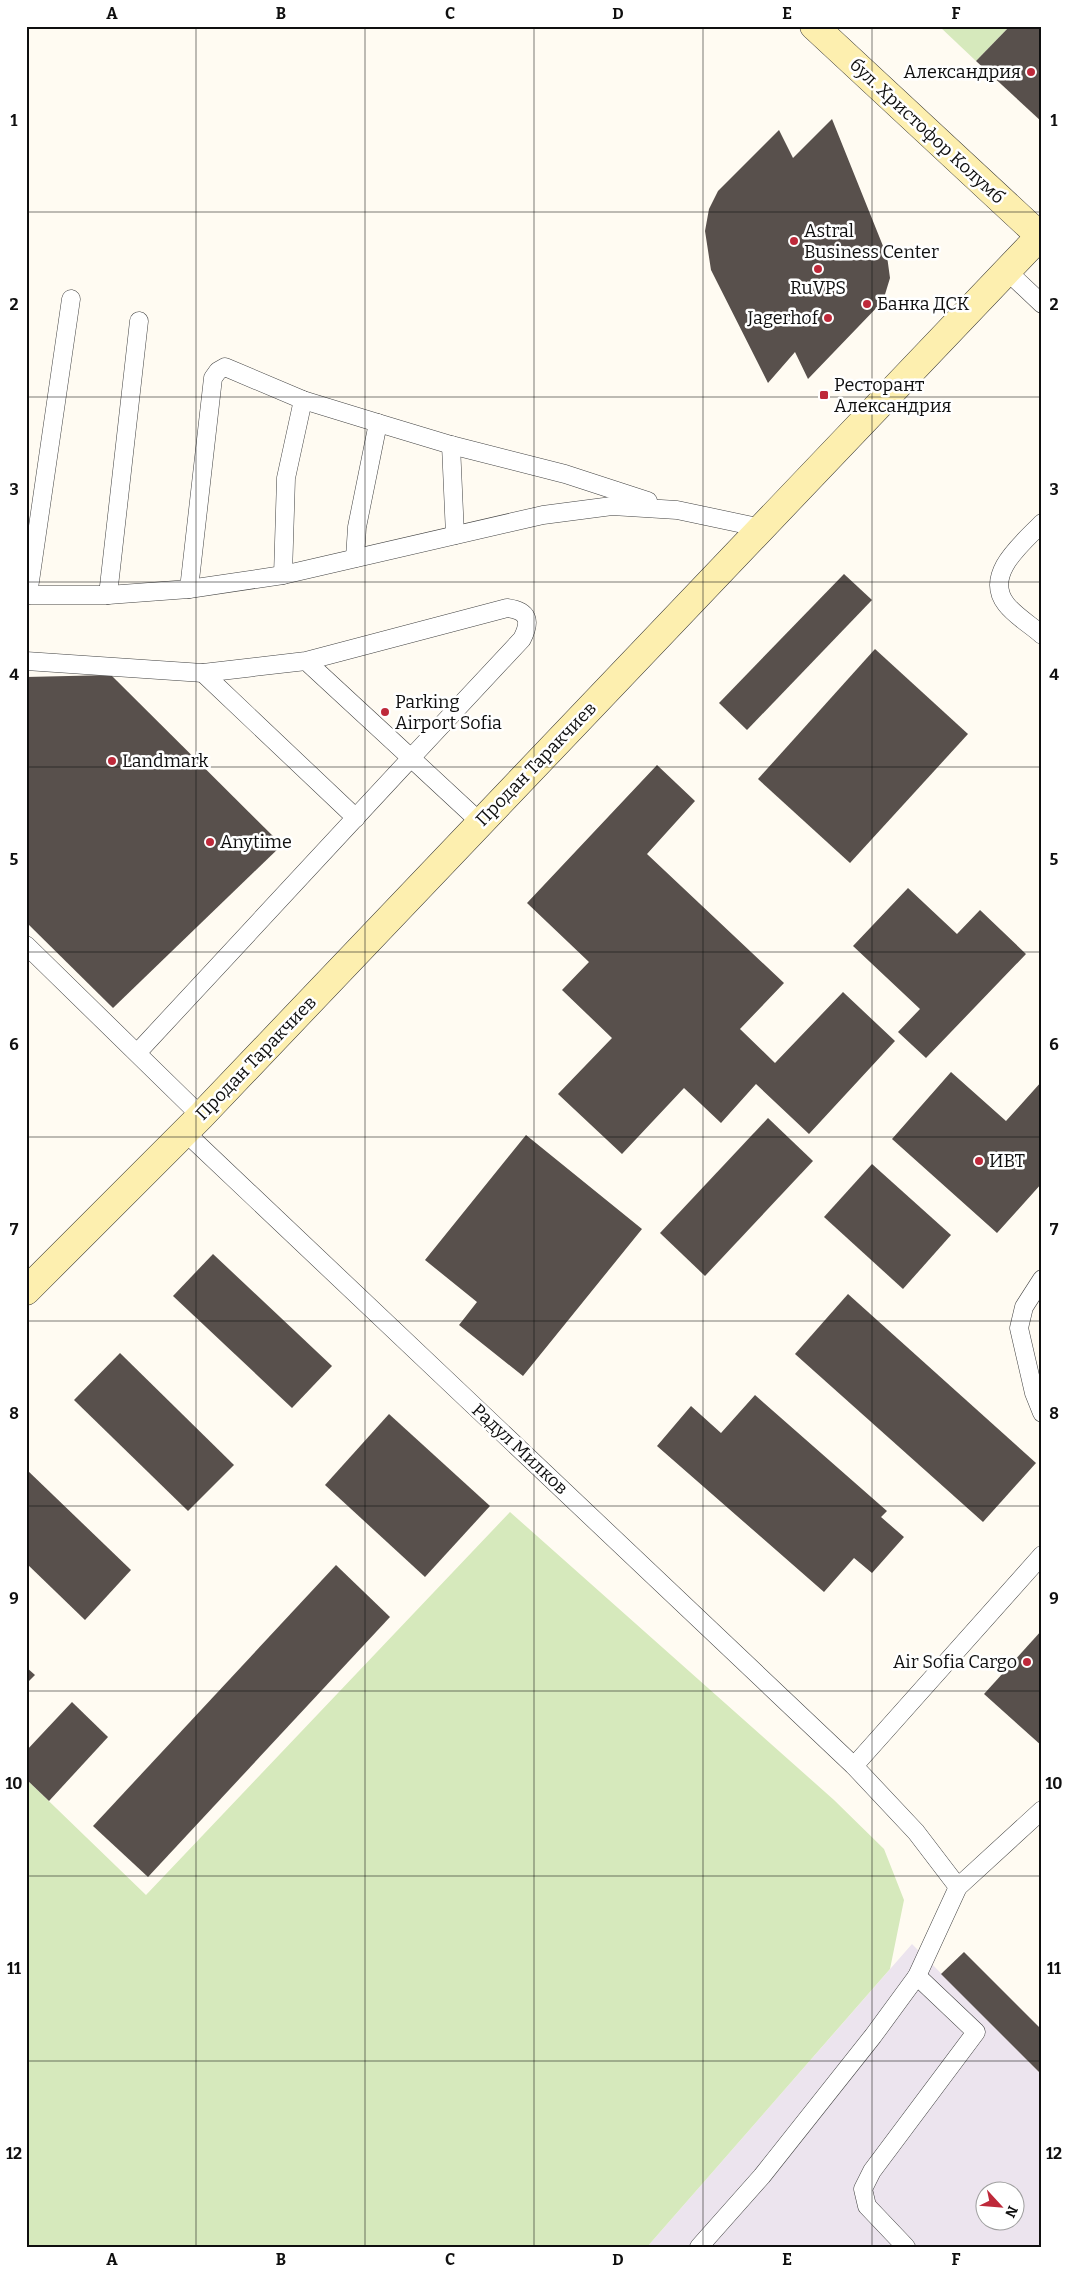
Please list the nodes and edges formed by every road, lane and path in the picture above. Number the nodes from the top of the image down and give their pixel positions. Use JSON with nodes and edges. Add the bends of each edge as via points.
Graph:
{"nodes":[{"id":1,"x":814,"y":26,"type":"edge"},
{"id":2,"x":1041,"y":235,"type":"edge"},
{"id":3,"x":1007,"y":272,"type":"junction"},
{"id":4,"x":71,"y":299,"type":"dead end"},
{"id":5,"x":1042,"y":304,"type":"edge"},
{"id":6,"x":139,"y":321,"type":"dead end"},
{"id":7,"x":303,"y":400,"type":"junction"},
{"id":8,"x":378,"y":423,"type":"junction"},
{"id":9,"x":451,"y":445,"type":"junction"},
{"id":10,"x":677,"y":510,"type":"junction"},
{"id":11,"x":1042,"y":522,"type":"edge"},
{"id":12,"x":762,"y":528,"type":"junction"},
{"id":13,"x":455,"y":534,"type":"junction"},
{"id":14,"x":355,"y":558,"type":"junction"},
{"id":15,"x":283,"y":575,"type":"junction"},
{"id":16,"x":189,"y":589,"type":"junction"},
{"id":17,"x":27,"y":595,"type":"edge"},
{"id":18,"x":108,"y":595,"type":"junction"},
{"id":19,"x":1042,"y":635,"type":"edge"},
{"id":20,"x":26,"y":661,"type":"edge"},
{"id":21,"x":306,"y":661,"type":"junction"},
{"id":22,"x":202,"y":673,"type":"junction"},
{"id":23,"x":411,"y":758,"type":"junction"},
{"id":24,"x":356,"y":818,"type":"junction"},
{"id":25,"x":480,"y":822,"type":"junction"},
{"id":26,"x":26,"y":945,"type":"edge"},
{"id":27,"x":138,"y":1052,"type":"junction"},
{"id":28,"x":193,"y":1124,"type":"junction"},
{"id":29,"x":1042,"y":1279,"type":"edge"},
{"id":30,"x":26,"y":1291,"type":"edge"},
{"id":31,"x":1042,"y":1413,"type":"edge"},
{"id":32,"x":1042,"y":1555,"type":"edge"},
{"id":33,"x":854,"y":1766,"type":"junction"},
{"id":34,"x":1042,"y":1810,"type":"edge"},
{"id":35,"x":958,"y":1887,"type":"junction"},
{"id":36,"x":917,"y":1976,"type":"junction"},
{"id":37,"x":699,"y":2247,"type":"edge"},
{"id":38,"x":906,"y":2247,"type":"edge"}],
"edges":[{"from":1,"to":2,"type":"street","name":"бул. Христофор Колумб"},
{"from":2,"to":3,"type":"street","name":"Продан Таракчиев"},
{"from":3,"to":5,"type":"lane"},
{"from":3,"to":12,"type":"street","name":"Продан Таракчиев"},
{"from":4,"to":17,"type":"lane"},
{"from":6,"to":18,"type":"lane"},
{"from":7,"to":8,"type":"lane"},
{"from":7,"to":15,"type":"lane","via":[[286,478]]},
{"from":7,"to":16,"type":"lane","via":[[225,367],[213,378]]},
{"from":8,"to":9,"type":"lane"},
{"from":8,"to":14,"type":"lane","via":[[357,528]]},
{"from":9,"to":10,"type":"lane","via":[[565,474]]},
{"from":9,"to":13,"type":"lane"},
{"from":10,"to":12,"type":"lane"},
{"from":10,"to":13,"type":"lane","via":[[612,506],[543,515]]},
{"from":11,"to":19,"type":"lane","via":[[1003,566],[998,584],[1005,604]]},
{"from":12,"to":25,"type":"street","name":"Продан Таракчиев"},
{"from":13,"to":14,"type":"lane"},
{"from":14,"to":15,"type":"lane"},
{"from":15,"to":16,"type":"lane"},
{"from":16,"to":18,"type":"lane"},
{"from":17,"to":18,"type":"lane"},
{"from":20,"to":22,"type":"lane"},
{"from":21,"to":22,"type":"lane"},
{"from":21,"to":23,"type":"lane"},
{"from":21,"to":23,"type":"lane","via":[[507,608],[518,609],[526,617],[528,626],[522,639]]},
{"from":22,"to":24,"type":"lane"},
{"from":23,"to":24,"type":"lane"},
{"from":23,"to":25,"type":"lane"},
{"from":24,"to":27,"type":"lane"},
{"from":25,"to":28,"type":"street","name":"Продан Таракчиев"},
{"from":26,"to":27,"type":"lane","name":"Радул Милков"},
{"from":27,"to":28,"type":"lane","name":"Радул Милков"},
{"from":28,"to":30,"type":"street","name":"Продан Таракчиев"},
{"from":28,"to":33,"type":"lane","name":"Радул Милков"},
{"from":29,"to":31,"type":"lane","via":[[1024,1307],[1019,1328]]},
{"from":32,"to":33,"type":"lane"},
{"from":33,"to":35,"type":"lane","name":"Радул Милков","via":[[916,1832]]},
{"from":34,"to":35,"type":"lane"},
{"from":35,"to":36,"type":"lane"},
{"from":36,"to":37,"type":"lane","via":[[874,2036],[762,2176]]},
{"from":36,"to":38,"type":"lane","via":[[976,2032],[872,2171],[863,2189],[867,2206]]}]}
